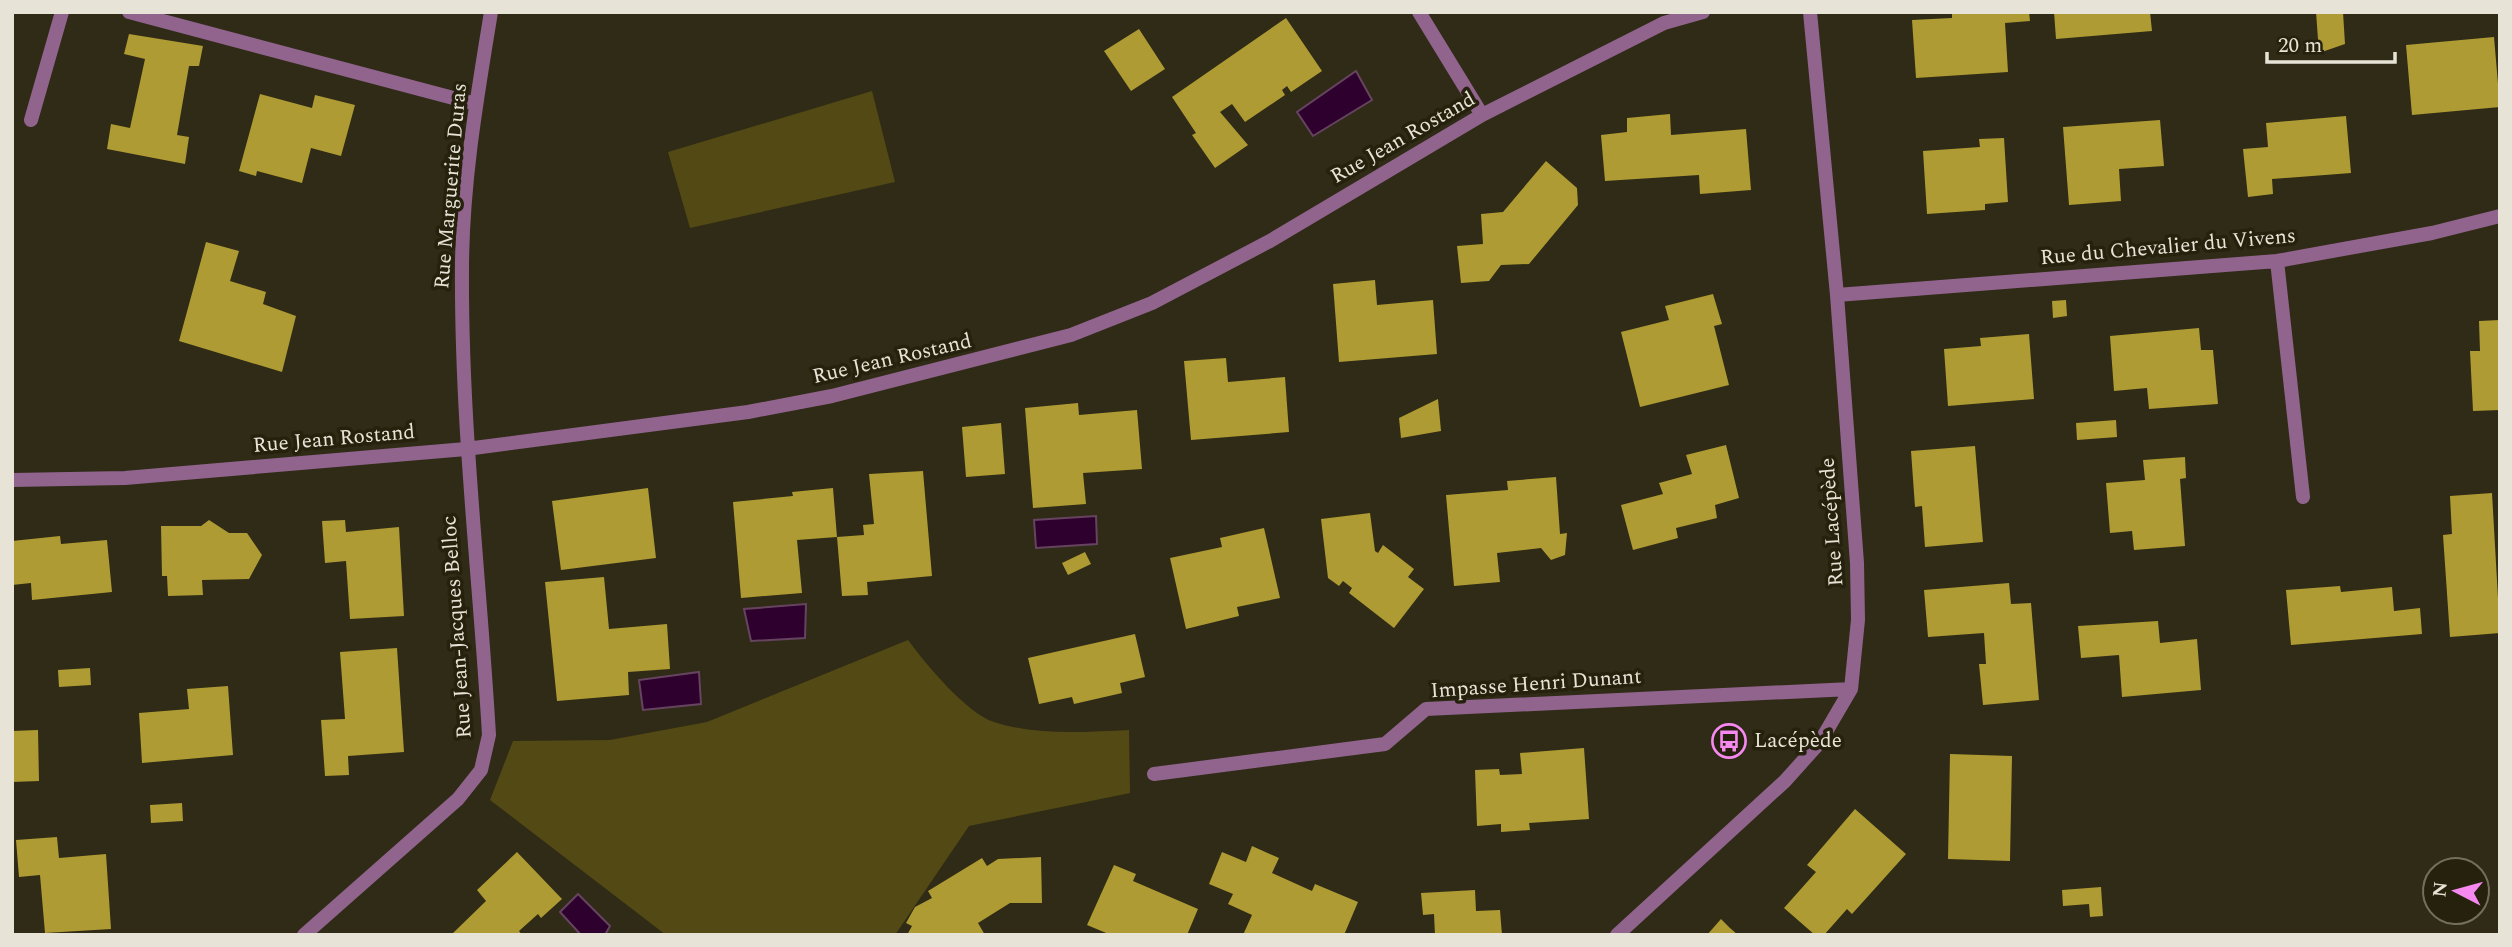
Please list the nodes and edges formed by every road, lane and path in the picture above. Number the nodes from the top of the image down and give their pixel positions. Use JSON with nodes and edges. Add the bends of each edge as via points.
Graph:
{"nodes":[{"id":1,"x":62,"y":12,"type":"edge"},
{"id":2,"x":129,"y":12,"type":"edge"},
{"id":3,"x":491,"y":12,"type":"edge"},
{"id":4,"x":1419,"y":12,"type":"edge"},
{"id":5,"x":1703,"y":12,"type":"edge"},
{"id":6,"x":1810,"y":12,"type":"edge"},
{"id":7,"x":476,"y":104,"type":"junction"},
{"id":8,"x":1482,"y":115,"type":"junction"},
{"id":9,"x":31,"y":120,"type":"dead end"},
{"id":10,"x":2500,"y":216,"type":"edge"},
{"id":11,"x":2277,"y":261,"type":"junction"},
{"id":12,"x":1837,"y":295,"type":"junction"},
{"id":13,"x":466,"y":449,"type":"junction"},
{"id":14,"x":12,"y":480,"type":"edge"},
{"id":15,"x":2303,"y":497,"type":"dead end"},
{"id":16,"x":1851,"y":689,"type":"junction"},
{"id":17,"x":1154,"y":774,"type":"dead end"},
{"id":18,"x":304,"y":935,"type":"edge"},
{"id":19,"x":1617,"y":935,"type":"edge"}],
"edges":[{"from":1,"to":9,"type":"street"},
{"from":2,"to":7,"type":"street"},
{"from":3,"to":7,"type":"street","name":"Rue Marguerite Duras"},
{"from":4,"to":8,"type":"street"},
{"from":5,"to":8,"type":"street","name":"Rue Jean Rostand","via":[[1664,23]]},
{"from":6,"to":12,"type":"street","name":"Rue Lacépède"},
{"from":7,"to":13,"type":"street","name":"Rue Marguerite Duras","via":[[462,267]]},
{"from":8,"to":13,"type":"street","name":"Rue Jean Rostand","via":[[1258,247],[1152,303],[1071,335],[846,393],[748,412]]},
{"from":10,"to":11,"type":"street","name":"Rue du Chevalier du Vivens"},
{"from":11,"to":12,"type":"street","name":"Rue du Chevalier du Vivens"},
{"from":11,"to":15,"type":"street"},
{"from":12,"to":16,"type":"street","name":"Rue Lacépède","via":[[1857,563],[1858,620]]},
{"from":13,"to":14,"type":"street","name":"Rue Jean Rostand","via":[[125,478]]},
{"from":13,"to":18,"type":"street","name":"Rue Jean-Jacques Belloc","via":[[489,735],[481,770],[458,799]]},
{"from":16,"to":17,"type":"street","name":"Impasse Henri Dunant","via":[[1426,709],[1385,744]]},
{"from":16,"to":19,"type":"street","name":"Rue Lacépède","via":[[1820,742],[1786,781]]}]}
